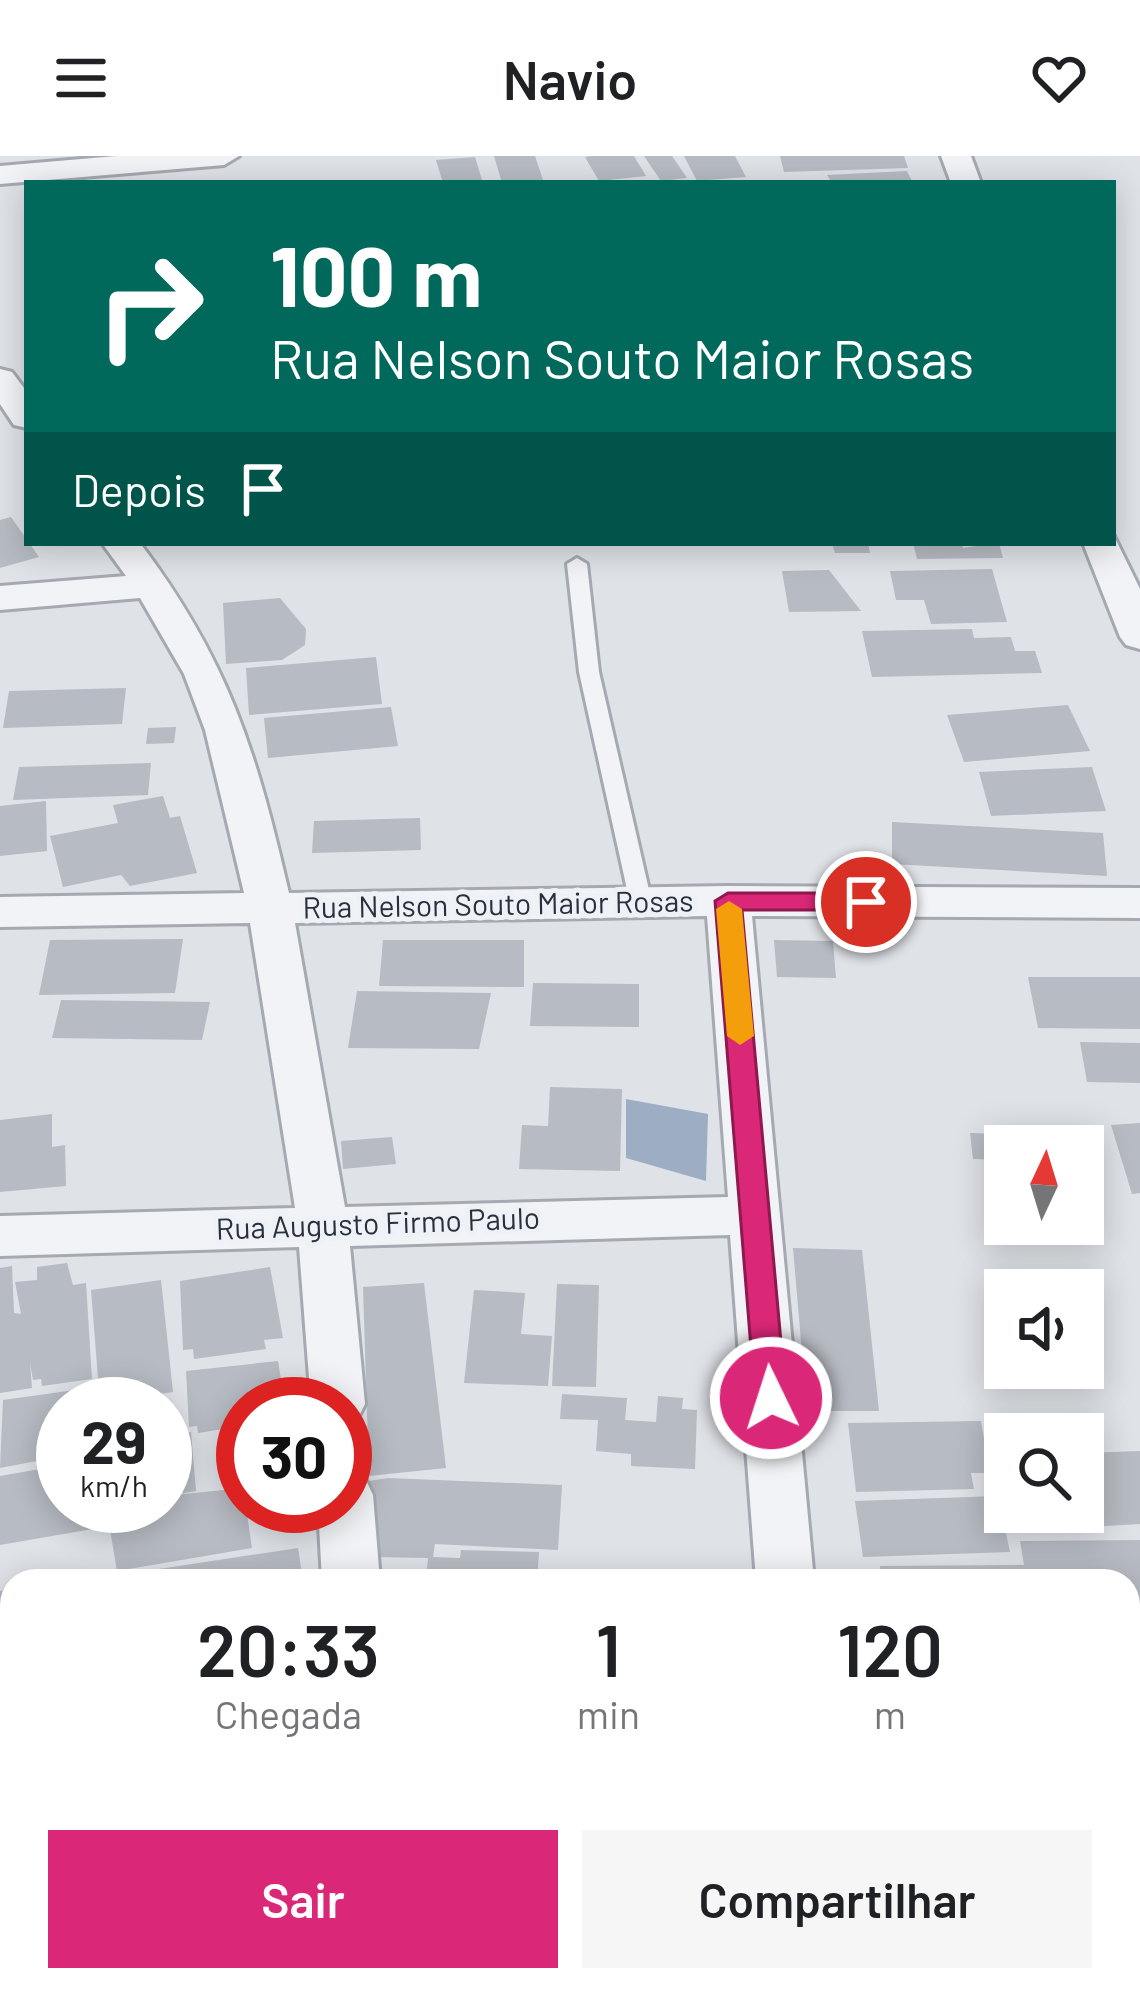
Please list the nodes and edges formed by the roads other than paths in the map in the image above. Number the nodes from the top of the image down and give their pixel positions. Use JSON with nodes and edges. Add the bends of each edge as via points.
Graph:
{"nodes":[{"id":1,"x":224,"y":156,"type":"edge"},
{"id":2,"x":0,"y":175,"type":"edge"},
{"id":3,"x":0,"y":380,"type":"edge"},
{"id":4,"x":24,"y":413,"type":"edge"},
{"id":5,"x":123,"y":546,"type":"edge"},
{"id":6,"x":1103,"y":546,"type":"edge"},
{"id":7,"x":577,"y":564,"type":"dead end"},
{"id":8,"x":152,"y":585,"type":"junction"},
{"id":9,"x":0,"y":598,"type":"edge"},
{"id":10,"x":1140,"y":637,"type":"edge"},
{"id":11,"x":728,"y":901,"type":"junction"},
{"id":12,"x":641,"y":903,"type":"junction"},
{"id":13,"x":1140,"y":903,"type":"edge"},
{"id":14,"x":270,"y":908,"type":"junction"},
{"id":15,"x":0,"y":912,"type":"edge"},
{"id":16,"x":757,"y":1214,"type":"junction"},
{"id":17,"x":323,"y":1225,"type":"junction"},
{"id":18,"x":0,"y":1236,"type":"edge"},
{"id":19,"x":336,"y":1377,"type":"edge"},
{"id":20,"x":348,"y":1533,"type":"edge"},
{"id":21,"x":350,"y":1569,"type":"edge"},
{"id":22,"x":784,"y":1569,"type":"edge"}],
"edges":[{"from":1,"to":2,"type":"street"},
{"from":3,"to":4,"type":"street"},
{"from":5,"to":8,"type":"street"},
{"from":6,"to":10,"type":"street"},
{"from":7,"to":12,"type":"lane","via":[[589,671]]},
{"from":8,"to":9,"type":"street"},
{"from":8,"to":14,"type":"street","via":[[226,730]]},
{"from":11,"to":12,"type":"street","name":"Rua Nelson Souto Maior Rosas"},
{"from":11,"to":13,"type":"street","name":"Rua Nelson Souto Maior Rosas"},
{"from":11,"to":16,"type":"street"},
{"from":12,"to":14,"type":"street","name":"Rua Nelson Souto Maior Rosas"},
{"from":14,"to":15,"type":"street","name":"Rua Nelson Souto Maior Rosas"},
{"from":14,"to":17,"type":"street"},
{"from":16,"to":17,"type":"street","name":"Rua Augusto Firmo Paulo"},
{"from":16,"to":22,"type":"street"},
{"from":17,"to":18,"type":"street","name":"Rua Augusto Firmo Paulo"},
{"from":17,"to":19,"type":"street"},
{"from":20,"to":21,"type":"street"}]}
